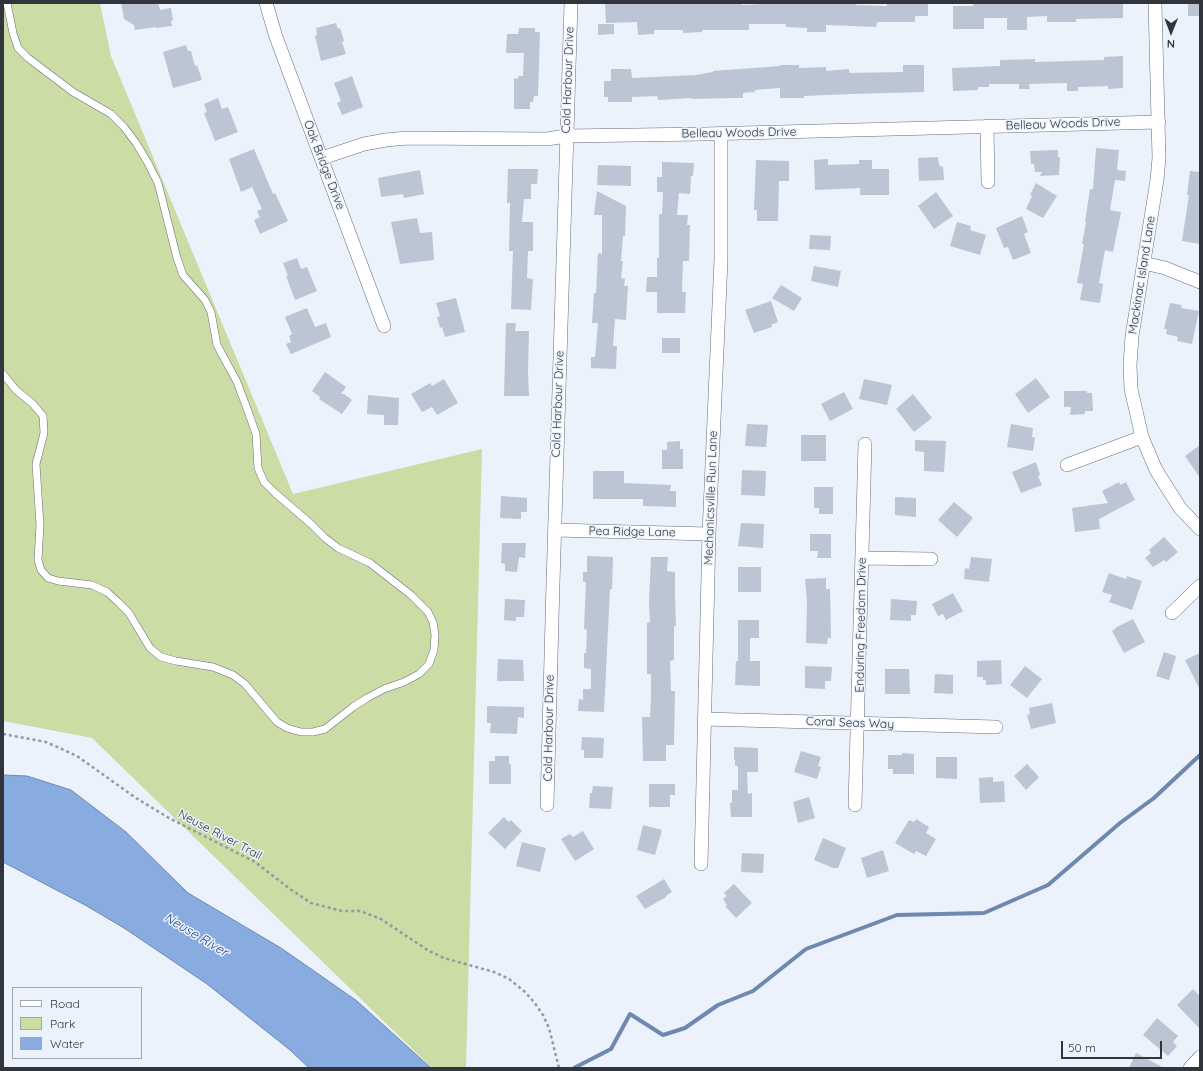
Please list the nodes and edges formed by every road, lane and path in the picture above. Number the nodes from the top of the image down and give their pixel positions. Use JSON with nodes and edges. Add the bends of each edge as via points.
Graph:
{"nodes":[{"id":1,"x":7,"y":3,"type":"edge"},
{"id":2,"x":266,"y":3,"type":"edge"},
{"id":3,"x":571,"y":3,"type":"edge"},
{"id":4,"x":1156,"y":3,"type":"edge"},
{"id":5,"x":1159,"y":122,"type":"junction"},
{"id":6,"x":987,"y":126,"type":"junction"},
{"id":7,"x":721,"y":133,"type":"junction"},
{"id":8,"x":566,"y":136,"type":"junction"},
{"id":9,"x":322,"y":158,"type":"junction"},
{"id":10,"x":988,"y":182,"type":"dead end"},
{"id":11,"x":1144,"y":263,"type":"junction"},
{"id":12,"x":1200,"y":282,"type":"edge"},
{"id":13,"x":384,"y":326,"type":"dead end"},
{"id":14,"x":3,"y":374,"type":"edge"},
{"id":15,"x":1142,"y":437,"type":"junction"},
{"id":16,"x":865,"y":444,"type":"dead end"},
{"id":17,"x":1067,"y":465,"type":"dead end"},
{"id":18,"x":1200,"y":529,"type":"edge"},
{"id":19,"x":555,"y":530,"type":"junction"},
{"id":20,"x":709,"y":534,"type":"junction"},
{"id":21,"x":862,"y":558,"type":"junction"},
{"id":22,"x":931,"y":559,"type":"dead end"},
{"id":23,"x":1200,"y":586,"type":"edge"},
{"id":24,"x":1172,"y":613,"type":"dead end"},
{"id":25,"x":704,"y":720,"type":"junction"},
{"id":26,"x":858,"y":724,"type":"junction"},
{"id":27,"x":996,"y":727,"type":"dead end"},
{"id":28,"x":3,"y":734,"type":"edge"},
{"id":29,"x":548,"y":805,"type":"dead end"},
{"id":30,"x":856,"y":805,"type":"dead end"},
{"id":31,"x":701,"y":864,"type":"dead end"},
{"id":32,"x":1200,"y":1056,"type":"edge"},
{"id":33,"x":559,"y":1068,"type":"edge"},
{"id":34,"x":1190,"y":1068,"type":"edge"}],
"edges":[{"from":1,"to":14,"type":"lane","via":[[18,48],[73,92],[111,114],[124,127],[148,163],[158,183],[183,275],[211,312],[217,345],[237,382],[249,414],[256,434],[258,468],[264,482],[325,538],[338,548],[370,563],[428,612],[435,635],[434,650],[429,664],[419,674],[384,689],[325,729],[301,732],[277,722],[245,684],[232,674],[213,667],[161,657],[150,648],[129,613],[107,592],[92,585],[48,578],[41,570],[38,560],[40,525],[36,464],[44,434],[43,416]]},
{"from":2,"to":9,"type":"street","name":"Oak Bridge Drive","via":[[276,37]]},
{"from":3,"to":8,"type":"street","name":"Cold Harbour Drive"},
{"from":4,"to":5,"type":"street","name":"Mackinac Island Lane"},
{"from":5,"to":6,"type":"street","name":"Belleau Woods Drive"},
{"from":5,"to":11,"type":"street","name":"Mackinac Island Lane","via":[[1157,180]]},
{"from":6,"to":7,"type":"street","name":"Belleau Woods Drive"},
{"from":6,"to":10,"type":"street"},
{"from":7,"to":8,"type":"street","name":"Belleau Woods Drive"},
{"from":7,"to":20,"type":"street","name":"Mechanicsville Run Lane","via":[[721,259]]},
{"from":8,"to":9,"type":"street","name":"Belleau Woods Drive","via":[[547,139],[407,138],[364,144]]},
{"from":8,"to":19,"type":"street","name":"Cold Harbour Drive"},
{"from":9,"to":13,"type":"street","name":"Oak Bridge Drive"},
{"from":11,"to":12,"type":"street","via":[[1165,268]]},
{"from":11,"to":15,"type":"street","name":"Mackinac Island Lane","via":[[1130,365],[1131,389]]},
{"from":15,"to":17,"type":"street"},
{"from":15,"to":18,"type":"street","name":"Mackinac Island Lane","via":[[1167,489],[1180,508]]},
{"from":16,"to":21,"type":"street","name":"Enduring Freedom Drive"},
{"from":19,"to":20,"type":"street","name":"Pea Ridge Lane"},
{"from":19,"to":29,"type":"street","name":"Cold Harbour Drive"},
{"from":20,"to":25,"type":"street","name":"Mechanicsville Run Lane"},
{"from":21,"to":22,"type":"street"},
{"from":21,"to":26,"type":"street","name":"Enduring Freedom Drive"},
{"from":23,"to":24,"type":"street"},
{"from":25,"to":26,"type":"street","name":"Coral Seas Way"},
{"from":25,"to":31,"type":"street","name":"Mechanicsville Run Lane"},
{"from":26,"to":27,"type":"street","name":"Coral Seas Way"},
{"from":26,"to":30,"type":"street","name":"Enduring Freedom Drive"},
{"from":28,"to":33,"type":"path","name":"Neuse River Trail","via":[[29,738],[77,756],[169,818],[255,862],[311,903],[342,911],[360,911],[381,919],[428,951],[509,979],[524,991],[542,1014]]},
{"from":32,"to":34,"type":"street"}]}
